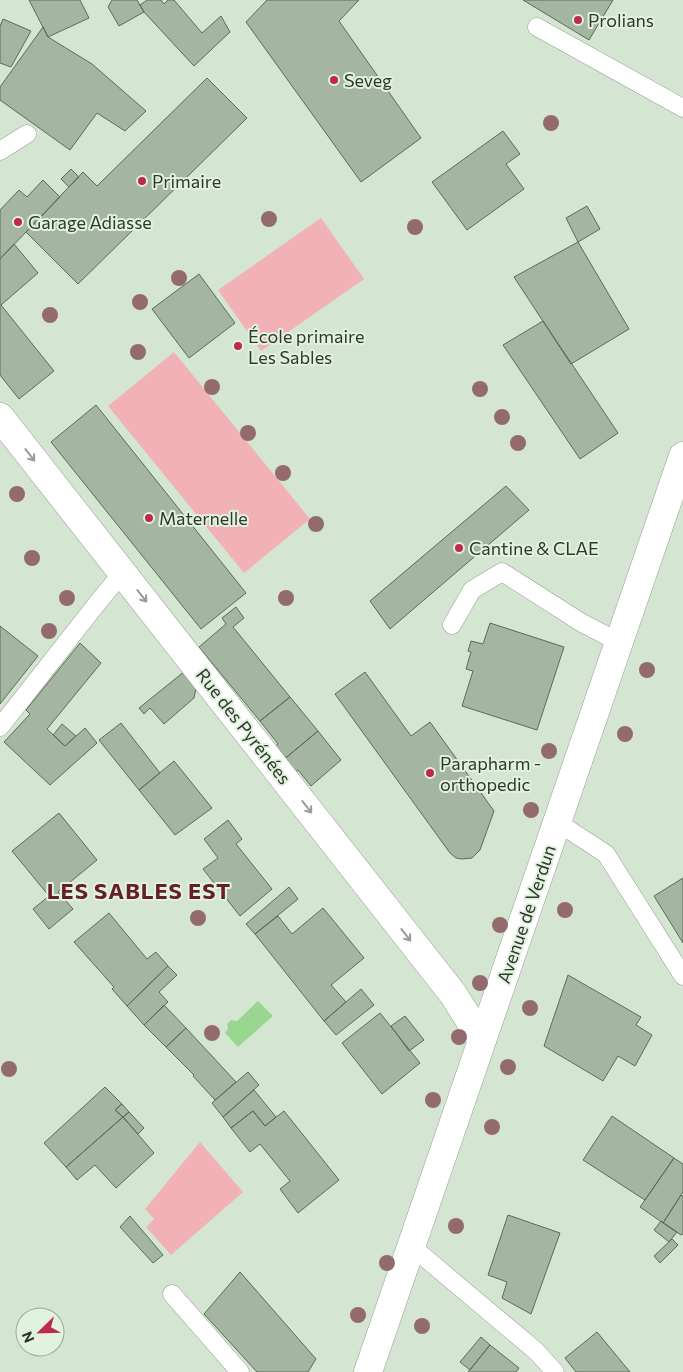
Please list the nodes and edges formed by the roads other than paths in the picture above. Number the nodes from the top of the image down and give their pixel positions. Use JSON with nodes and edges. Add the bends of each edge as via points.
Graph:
{"nodes":[{"id":1,"x":537,"y":27,"type":"dead end"},
{"id":2,"x":683,"y":108,"type":"edge"},
{"id":3,"x":28,"y":134,"type":"dead end"},
{"id":4,"x":0,"y":151,"type":"edge"},
{"id":5,"x":0,"y":416,"type":"edge"},
{"id":6,"x":683,"y":456,"type":"edge"},
{"id":7,"x":123,"y":572,"type":"junction"},
{"id":8,"x":452,"y":625,"type":"dead end"},
{"id":9,"x":619,"y":642,"type":"junction"},
{"id":10,"x":0,"y":727,"type":"edge"},
{"id":11,"x":557,"y":822,"type":"junction"},
{"id":12,"x":683,"y":976,"type":"edge"},
{"id":13,"x":482,"y":1040,"type":"junction"},
{"id":14,"x":412,"y":1246,"type":"junction"},
{"id":15,"x":172,"y":1294,"type":"dead end"},
{"id":16,"x":240,"y":1372,"type":"edge"},
{"id":17,"x":368,"y":1372,"type":"edge"},
{"id":18,"x":555,"y":1372,"type":"edge"}],
"edges":[{"from":1,"to":2,"type":"lane"},
{"from":3,"to":4,"type":"lane"},
{"from":5,"to":7,"type":"main road","name":"Rue des Pyrénées","one_way":true},
{"from":6,"to":9,"type":"main road","name":"Avenue de Verdun"},
{"from":7,"to":10,"type":"lane"},
{"from":7,"to":13,"type":"main road","name":"Rue des Pyrénées","one_way":true,"via":[[453,994]]},
{"from":8,"to":9,"type":"lane","via":[[472,590],[502,572],[582,623]]},
{"from":9,"to":11,"type":"main road","name":"Avenue de Verdun"},
{"from":11,"to":12,"type":"lane","via":[[606,854]]},
{"from":11,"to":13,"type":"main road","name":"Avenue de Verdun"},
{"from":13,"to":14,"type":"main road","name":"Avenue de Verdun"},
{"from":14,"to":17,"type":"main road","name":"Avenue de Verdun"},
{"from":14,"to":18,"type":"lane","via":[[536,1350]]},
{"from":15,"to":16,"type":"lane"}]}
